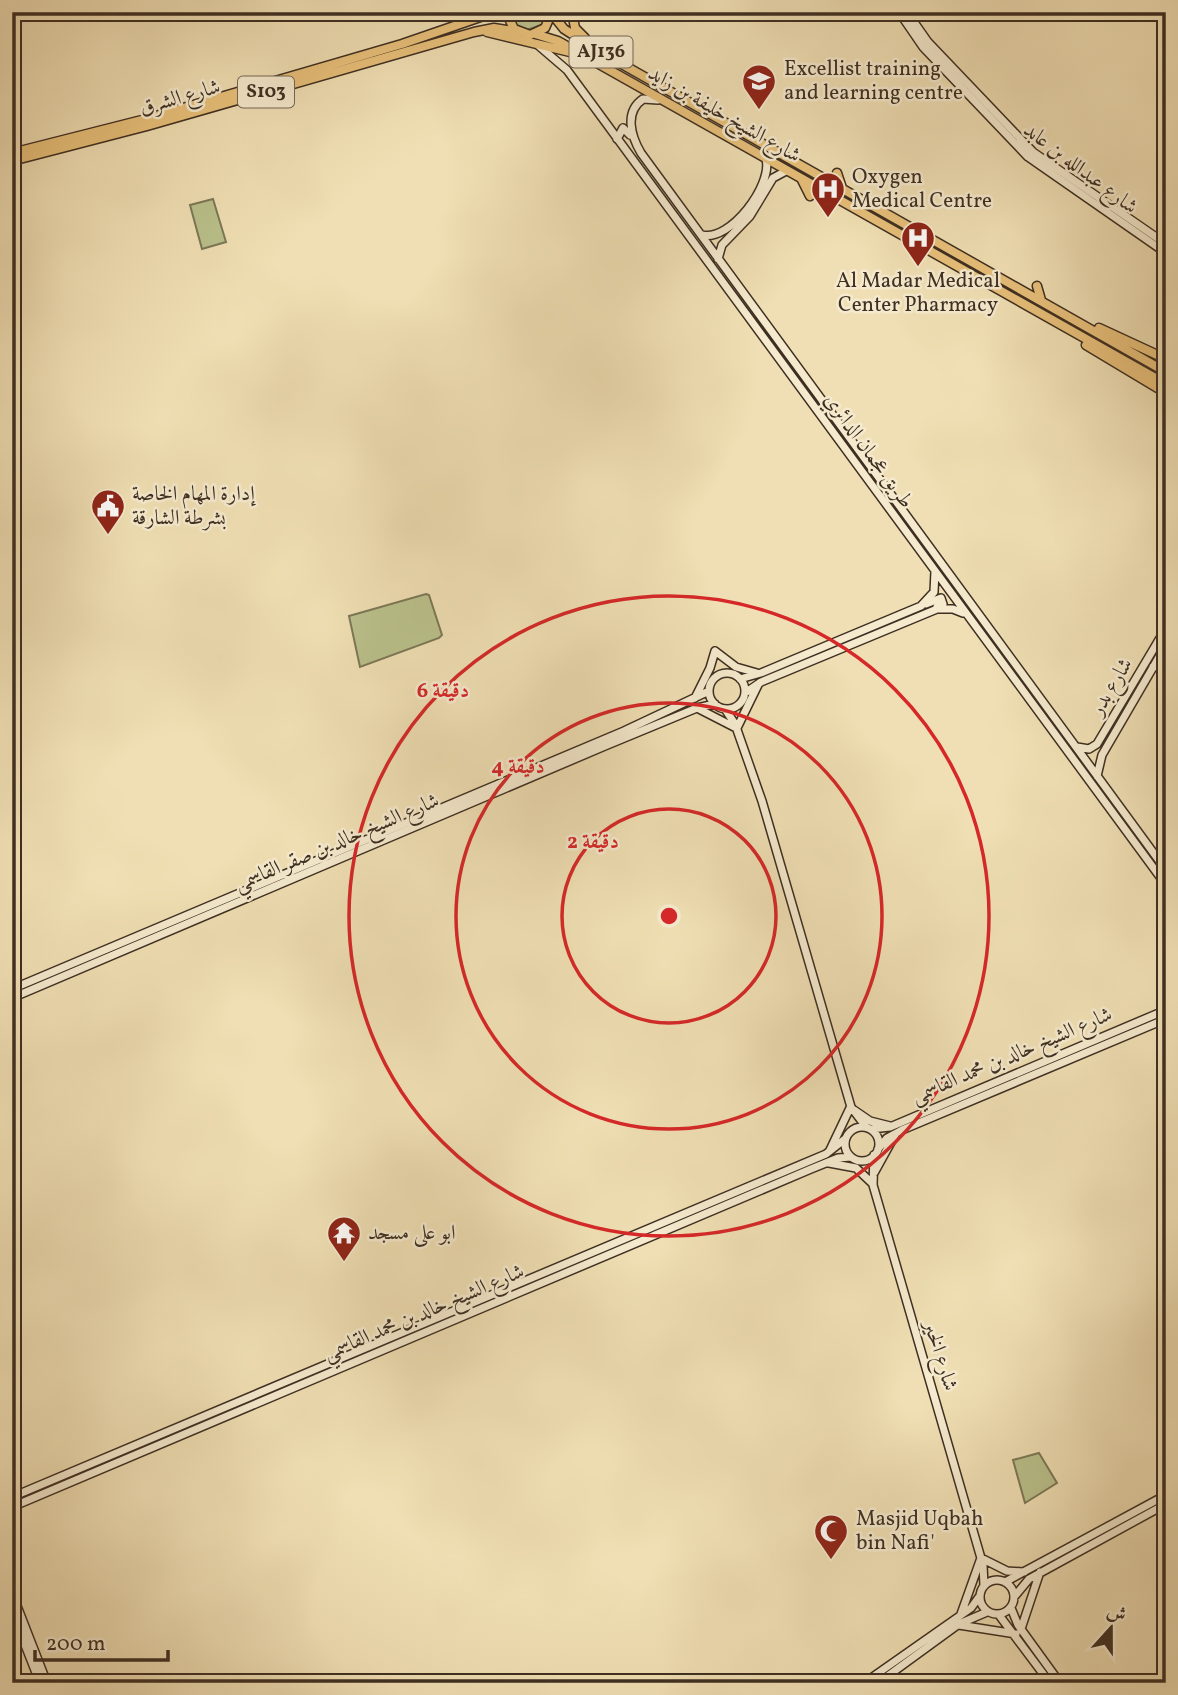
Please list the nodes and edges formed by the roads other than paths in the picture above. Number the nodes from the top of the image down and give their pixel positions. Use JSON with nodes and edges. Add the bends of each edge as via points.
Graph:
{"nodes":[{"id":1,"x":495,"y":12,"type":"edge"},
{"id":2,"x":506,"y":12,"type":"edge"},
{"id":3,"x":572,"y":12,"type":"edge"},
{"id":4,"x":899,"y":12,"type":"edge"},
{"id":5,"x":907,"y":12,"type":"edge"},
{"id":6,"x":552,"y":13,"type":"edge"},
{"id":7,"x":474,"y":32,"type":"junction"},
{"id":8,"x":519,"y":32,"type":"junction"},
{"id":9,"x":535,"y":34,"type":"junction"},
{"id":10,"x":535,"y":44,"type":"junction"},
{"id":11,"x":606,"y":68,"type":"junction"},
{"id":12,"x":285,"y":77,"type":"junction"},
{"id":13,"x":630,"y":82,"type":"junction"},
{"id":14,"x":655,"y":83,"type":"junction"},
{"id":15,"x":277,"y":89,"type":"junction"},
{"id":16,"x":672,"y":106,"type":"junction"},
{"id":17,"x":617,"y":138,"type":"junction"},
{"id":18,"x":748,"y":149,"type":"junction"},
{"id":19,"x":12,"y":153,"type":"edge"},
{"id":20,"x":736,"y":153,"type":"dead end"},
{"id":21,"x":643,"y":157,"type":"junction"},
{"id":22,"x":766,"y":159,"type":"junction"},
{"id":23,"x":12,"y":161,"type":"edge"},
{"id":24,"x":786,"y":171,"type":"junction"},
{"id":25,"x":837,"y":173,"type":"dead end"},
{"id":26,"x":802,"y":180,"type":"junction"},
{"id":27,"x":765,"y":186,"type":"junction"},
{"id":28,"x":842,"y":188,"type":"junction"},
{"id":29,"x":810,"y":196,"type":"dead end"},
{"id":30,"x":701,"y":235,"type":"junction"},
{"id":31,"x":717,"y":236,"type":"junction"},
{"id":32,"x":949,"y":237,"type":"dead end"},
{"id":33,"x":936,"y":240,"type":"junction"},
{"id":34,"x":1166,"y":244,"type":"edge"},
{"id":35,"x":722,"y":245,"type":"junction"},
{"id":36,"x":1166,"y":252,"type":"edge"},
{"id":37,"x":718,"y":259,"type":"junction"},
{"id":38,"x":1037,"y":286,"type":"dead end"},
{"id":39,"x":1041,"y":300,"type":"junction"},
{"id":40,"x":1057,"y":309,"type":"junction"},
{"id":41,"x":1076,"y":335,"type":"junction"},
{"id":42,"x":1166,"y":359,"type":"edge"},
{"id":43,"x":1166,"y":372,"type":"edge"},
{"id":44,"x":1166,"y":384,"type":"edge"},
{"id":45,"x":1166,"y":393,"type":"edge"},
{"id":46,"x":934,"y":571,"type":"junction"},
{"id":47,"x":921,"y":606,"type":"junction"},
{"id":48,"x":924,"y":614,"type":"junction"},
{"id":49,"x":969,"y":617,"type":"junction"},
{"id":50,"x":1166,"y":628,"type":"edge"},
{"id":51,"x":1166,"y":645,"type":"edge"},
{"id":52,"x":1166,"y":665,"type":"edge"},
{"id":53,"x":1153,"y":667,"type":"junction"},
{"id":54,"x":761,"y":677,"type":"junction"},
{"id":55,"x":740,"y":679,"type":"junction"},
{"id":56,"x":709,"y":691,"type":"junction"},
{"id":57,"x":745,"y":693,"type":"junction"},
{"id":58,"x":715,"y":704,"type":"junction"},
{"id":59,"x":740,"y":704,"type":"junction"},
{"id":60,"x":694,"y":705,"type":"junction"},
{"id":61,"x":724,"y":709,"type":"junction"},
{"id":62,"x":1110,"y":723,"type":"junction"},
{"id":63,"x":737,"y":728,"type":"junction"},
{"id":64,"x":1077,"y":747,"type":"junction"},
{"id":65,"x":1100,"y":759,"type":"junction"},
{"id":66,"x":1097,"y":776,"type":"junction"},
{"id":67,"x":511,"y":779,"type":"junction"},
{"id":68,"x":502,"y":791,"type":"junction"},
{"id":69,"x":1112,"y":812,"type":"junction"},
{"id":70,"x":1163,"y":867,"type":"edge"},
{"id":71,"x":1166,"y":885,"type":"edge"},
{"id":72,"x":77,"y":963,"type":"junction"},
{"id":73,"x":68,"y":976,"type":"junction"},
{"id":74,"x":12,"y":989,"type":"edge"},
{"id":75,"x":12,"y":998,"type":"edge"},
{"id":76,"x":1166,"y":1010,"type":"edge"},
{"id":77,"x":1166,"y":1019,"type":"edge"},
{"id":78,"x":851,"y":1107,"type":"junction"},
{"id":79,"x":868,"y":1128,"type":"junction"},
{"id":80,"x":894,"y":1129,"type":"junction"},
{"id":81,"x":847,"y":1136,"type":"junction"},
{"id":82,"x":876,"y":1152,"type":"junction"},
{"id":83,"x":826,"y":1158,"type":"junction"},
{"id":84,"x":854,"y":1158,"type":"junction"},
{"id":85,"x":873,"y":1185,"type":"junction"},
{"id":86,"x":520,"y":1283,"type":"junction"},
{"id":87,"x":510,"y":1297,"type":"junction"},
{"id":88,"x":369,"y":1346,"type":"junction"},
{"id":89,"x":353,"y":1363,"type":"junction"},
{"id":90,"x":14,"y":1495,"type":"edge"},
{"id":91,"x":1166,"y":1495,"type":"edge"},
{"id":92,"x":1166,"y":1504,"type":"edge"},
{"id":93,"x":12,"y":1507,"type":"edge"},
{"id":94,"x":982,"y":1562,"type":"junction"},
{"id":95,"x":1028,"y":1571,"type":"junction"},
{"id":96,"x":1040,"y":1572,"type":"junction"},
{"id":97,"x":1002,"y":1581,"type":"junction"},
{"id":98,"x":984,"y":1586,"type":"junction"},
{"id":99,"x":12,"y":1593,"type":"edge"},
{"id":100,"x":979,"y":1597,"type":"junction"},
{"id":101,"x":1014,"y":1597,"type":"junction"},
{"id":102,"x":1011,"y":1608,"type":"junction"},
{"id":103,"x":12,"y":1612,"type":"edge"},
{"id":104,"x":987,"y":1612,"type":"junction"},
{"id":105,"x":961,"y":1614,"type":"junction"},
{"id":106,"x":999,"y":1615,"type":"junction"},
{"id":107,"x":959,"y":1625,"type":"junction"},
{"id":108,"x":1018,"y":1632,"type":"junction"},
{"id":109,"x":40,"y":1683,"type":"edge"},
{"id":110,"x":47,"y":1683,"type":"edge"},
{"id":111,"x":864,"y":1683,"type":"edge"},
{"id":112,"x":878,"y":1683,"type":"edge"},
{"id":113,"x":1050,"y":1683,"type":"edge"},
{"id":114,"x":1060,"y":1683,"type":"edge"}],
"edges":[{"from":1,"to":12,"type":"main road","name":"شارع الشرق","number":"S103"},
{"from":2,"to":8,"type":"main road"},
{"from":3,"to":14,"type":"main road","via":[[581,35]]},
{"from":4,"to":36,"type":"main road","name":"شارع عبدالله بن عابد","via":[[923,47],[1021,151]]},
{"from":5,"to":34,"type":"main road","name":"شارع عبدالله بن عابد","via":[[928,42],[1032,152]]},
{"from":6,"to":9,"type":"main road","via":[[545,28]]},
{"from":6,"to":14,"type":"main road","name":"شارع الشيخ خليفة بن زايد","number":"AJ136","via":[[564,29]]},
{"from":7,"to":8,"type":"main road","name":"شارع الشرق","number":"S103","via":[[494,28]]},
{"from":7,"to":10,"type":"main road"},
{"from":7,"to":15,"type":"main road","name":"شارع الشرق","number":"S103"},
{"from":8,"to":9,"type":"main road","name":"شارع الشرق"},
{"from":9,"to":11,"type":"main road","name":"شارع الشيخ خليفة بن زايد","number":"AJ136","via":[[558,41]]},
{"from":10,"to":13,"type":"main road","via":[[570,52]]},
{"from":10,"to":17,"type":"main road","name":"طريق عجمان الدائري","via":[[564,66]]},
{"from":11,"to":13,"type":"main road","name":"شارع الشيخ خليفة بن زايد","number":"AJ136"},
{"from":11,"to":14,"type":"main road","via":[[604,63],[609,61]]},
{"from":12,"to":15,"type":"main road","via":[[288,82]]},
{"from":12,"to":19,"type":"main road","name":"شارع الشرق","number":"S103"},
{"from":13,"to":16,"type":"main road","name":"شارع الشيخ خليفة بن زايد","number":"AJ136"},
{"from":14,"to":28,"type":"main road","name":"شارع الشيخ خليفة بن زايد","number":"AJ136"},
{"from":15,"to":23,"type":"main road","name":"شارع الشرق","number":"S103"},
{"from":16,"to":18,"type":"main road","name":"شارع الشيخ خليفة بن زايد","number":"AJ136"},
{"from":16,"to":21,"type":"main road","name":"طريق عجمان الدائري","via":[[650,98],[636,105],[631,128]]},
{"from":17,"to":21,"type":"main road","via":[[620,130],[628,130]]},
{"from":17,"to":46,"type":"main road","name":"طريق عجمان الدائري"},
{"from":18,"to":20,"type":"main road"},
{"from":18,"to":22,"type":"main road","name":"شارع الشيخ خليفة بن زايد","number":"AJ136"},
{"from":21,"to":30,"type":"main road","name":"طريق عجمان الدائري"},
{"from":22,"to":24,"type":"main road","name":"شارع الشيخ خليفة بن زايد","number":"AJ136"},
{"from":22,"to":27,"type":"main road"},
{"from":24,"to":26,"type":"main road","name":"شارع الشيخ خليفة بن زايد","number":"AJ136"},
{"from":24,"to":27,"type":"main road"},
{"from":25,"to":28,"type":"main road"},
{"from":26,"to":29,"type":"main road"},
{"from":26,"to":41,"type":"main road","name":"شارع الشيخ خليفة بن زايد","number":"AJ136"},
{"from":27,"to":31,"type":"main road","via":[[744,213]]},
{"from":27,"to":35,"type":"main road","via":[[750,216]]},
{"from":28,"to":33,"type":"main road","name":"شارع الشيخ خليفة بن زايد","number":"AJ136"},
{"from":30,"to":31,"type":"main road"},
{"from":30,"to":37,"type":"main road","name":"طريق عجمان الدائري"},
{"from":31,"to":35,"type":"main road"},
{"from":32,"to":33,"type":"main road"},
{"from":33,"to":39,"type":"main road","name":"شارع الشيخ خليفة بن زايد","number":"AJ136"},
{"from":35,"to":37,"type":"main road"},
{"from":37,"to":64,"type":"main road","name":"طريق عجمان الدائري"},
{"from":38,"to":39,"type":"main road"},
{"from":39,"to":40,"type":"main road","name":"شارع الشيخ خليفة بن زايد","number":"AJ136"},
{"from":40,"to":42,"type":"main road","name":"شارع الشيخ خليفة بن زايد"},
{"from":40,"to":43,"type":"main road","name":"شارع الشيخ خليفة بن زايد","number":"AJ136"},
{"from":41,"to":44,"type":"main road","name":"شارع الشيخ خليفة بن زايد","number":"AJ136"},
{"from":41,"to":45,"type":"main road","name":"شارع الشيخ خليفة بن زايد","via":[[1101,356]]},
{"from":46,"to":47,"type":"main road","via":[[935,589]]},
{"from":46,"to":49,"type":"main road","name":"طريق عجمان الدائري"},
{"from":47,"to":48,"type":"main road","via":[[939,598],[944,601]]},
{"from":47,"to":54,"type":"main road"},
{"from":48,"to":49,"type":"main road","via":[[950,608]]},
{"from":48,"to":54,"type":"main road"},
{"from":49,"to":69,"type":"main road","name":"طريق عجمان الدائري"},
{"from":50,"to":62,"type":"main road","name":"شارع بدر"},
{"from":51,"to":53,"type":"main road","name":"شارع بدر"},
{"from":52,"to":53,"type":"main road"},
{"from":53,"to":65,"type":"main road","name":"شارع بدر"},
{"from":54,"to":55,"type":"main road"},
{"from":54,"to":57,"type":"main road"},
{"from":54,"to":60,"type":"main road","via":[[736,667],[715,651]]},
{"from":54,"to":63,"type":"main road"},
{"from":55,"to":56,"type":"main road","via":[[722,674],[713,680]]},
{"from":55,"to":57,"type":"main road"},
{"from":56,"to":58,"type":"main road"},
{"from":56,"to":60,"type":"main road","name":"شارع الشيخ خالد بن صقر القاسمي"},
{"from":57,"to":59,"type":"main road"},
{"from":58,"to":60,"type":"main road","name":"شارع الشيخ خالد بن صقر القاسمي"},
{"from":58,"to":61,"type":"main road"},
{"from":59,"to":61,"type":"main road"},
{"from":59,"to":63,"type":"main road"},
{"from":60,"to":63,"type":"main road"},
{"from":60,"to":67,"type":"main road","name":"شارع الشيخ خالد بن صقر القاسمي"},
{"from":60,"to":68,"type":"main road","name":"شارع الشيخ خالد بن صقر القاسمي"},
{"from":61,"to":63,"type":"main road"},
{"from":62,"to":64,"type":"main road","name":"شارع بدر","via":[[1095,746]]},
{"from":62,"to":65,"type":"main road","via":[[1096,751]]},
{"from":63,"to":78,"type":"main road"},
{"from":64,"to":66,"type":"main road","name":"طريق عجمان الدائري"},
{"from":65,"to":66,"type":"main road","name":"شارع بدر"},
{"from":66,"to":70,"type":"main road","name":"طريق عجمان الدائري"},
{"from":67,"to":68,"type":"main road","via":[[518,780]]},
{"from":67,"to":72,"type":"main road","name":"شارع الشيخ خالد بن صقر القاسمي"},
{"from":68,"to":73,"type":"main road","name":"شارع الشيخ خالد بن صقر القاسمي"},
{"from":69,"to":70,"type":"main road","via":[[1119,812]]},
{"from":69,"to":71,"type":"main road","name":"طريق عجمان الدائري"},
{"from":72,"to":73,"type":"main road","via":[[65,971]]},
{"from":72,"to":74,"type":"main road","name":"شارع الشيخ خالد بن صقر القاسمي"},
{"from":73,"to":75,"type":"main road","name":"شارع الشيخ خالد بن صقر القاسمي"},
{"from":76,"to":80,"type":"main road","name":"شارع الشيخ خالد بن محمد القاسمي"},
{"from":77,"to":80,"type":"main road","name":"شارع الشيخ خالد بن محمد القاسمي"},
{"from":78,"to":79,"type":"main road"},
{"from":78,"to":80,"type":"main road","via":[[870,1121]]},
{"from":78,"to":81,"type":"main road"},
{"from":78,"to":83,"type":"main road"},
{"from":79,"to":80,"type":"main road","name":"شارع الشيخ خالد بن محمد القاسمي"},
{"from":79,"to":81,"type":"main road","via":[[858,1127]]},
{"from":79,"to":82,"type":"main road","via":[[877,1137]]},
{"from":80,"to":82,"type":"main road","name":"شارع الشيخ خالد بن محمد القاسمي"},
{"from":80,"to":85,"type":"main road","via":[[876,1167]]},
{"from":81,"to":83,"type":"main road","name":"شارع الشيخ خالد بن محمد القاسمي"},
{"from":81,"to":84,"type":"main road","via":[[845,1147]]},
{"from":82,"to":84,"type":"main road","via":[[865,1160]]},
{"from":82,"to":85,"type":"main road","name":"شارع الخير"},
{"from":83,"to":84,"type":"main road","name":"شارع الشيخ خالد بن محمد القاسمي"},
{"from":83,"to":85,"type":"main road","via":[[852,1166]]},
{"from":83,"to":86,"type":"main road","name":"شارع الشيخ خالد بن محمد القاسمي"},
{"from":83,"to":87,"type":"main road","name":"شارع الشيخ خالد بن محمد القاسمي"},
{"from":84,"to":85,"type":"main road"},
{"from":85,"to":94,"type":"main road","name":"شارع الخير"},
{"from":86,"to":87,"type":"main road","via":[[509,1291]]},
{"from":86,"to":88,"type":"main road","name":"شارع الشيخ خالد بن محمد القاسمي"},
{"from":87,"to":89,"type":"main road","name":"شارع الشيخ خالد بن محمد القاسمي"},
{"from":88,"to":89,"type":"main road","via":[[372,1351]]},
{"from":88,"to":90,"type":"main road","name":"شارع الشيخ خالد بن محمد القاسمي"},
{"from":89,"to":93,"type":"main road","name":"شارع الشيخ خالد بن محمد القاسمي"},
{"from":91,"to":95,"type":"main road"},
{"from":92,"to":96,"type":"main road"},
{"from":94,"to":95,"type":"main road","via":[[1007,1571]]},
{"from":94,"to":97,"type":"main road"},
{"from":94,"to":98,"type":"main road","name":"شارع الخير"},
{"from":94,"to":105,"type":"main road"},
{"from":95,"to":97,"type":"main road"},
{"from":96,"to":101,"type":"main road"},
{"from":96,"to":108,"type":"main road"},
{"from":97,"to":98,"type":"main road"},
{"from":97,"to":101,"type":"main road"},
{"from":98,"to":100,"type":"main road"},
{"from":99,"to":110,"type":"main road"},
{"from":100,"to":104,"type":"main road"},
{"from":100,"to":105,"type":"main road"},
{"from":101,"to":102,"type":"main road"},
{"from":102,"to":106,"type":"main road"},
{"from":102,"to":108,"type":"main road"},
{"from":103,"to":109,"type":"main road"},
{"from":104,"to":106,"type":"main road"},
{"from":104,"to":107,"type":"main road"},
{"from":105,"to":111,"type":"main road"},
{"from":106,"to":108,"type":"main road"},
{"from":107,"to":108,"type":"main road"},
{"from":107,"to":112,"type":"main road"},
{"from":108,"to":113,"type":"main road"},
{"from":108,"to":114,"type":"main road"}]}
